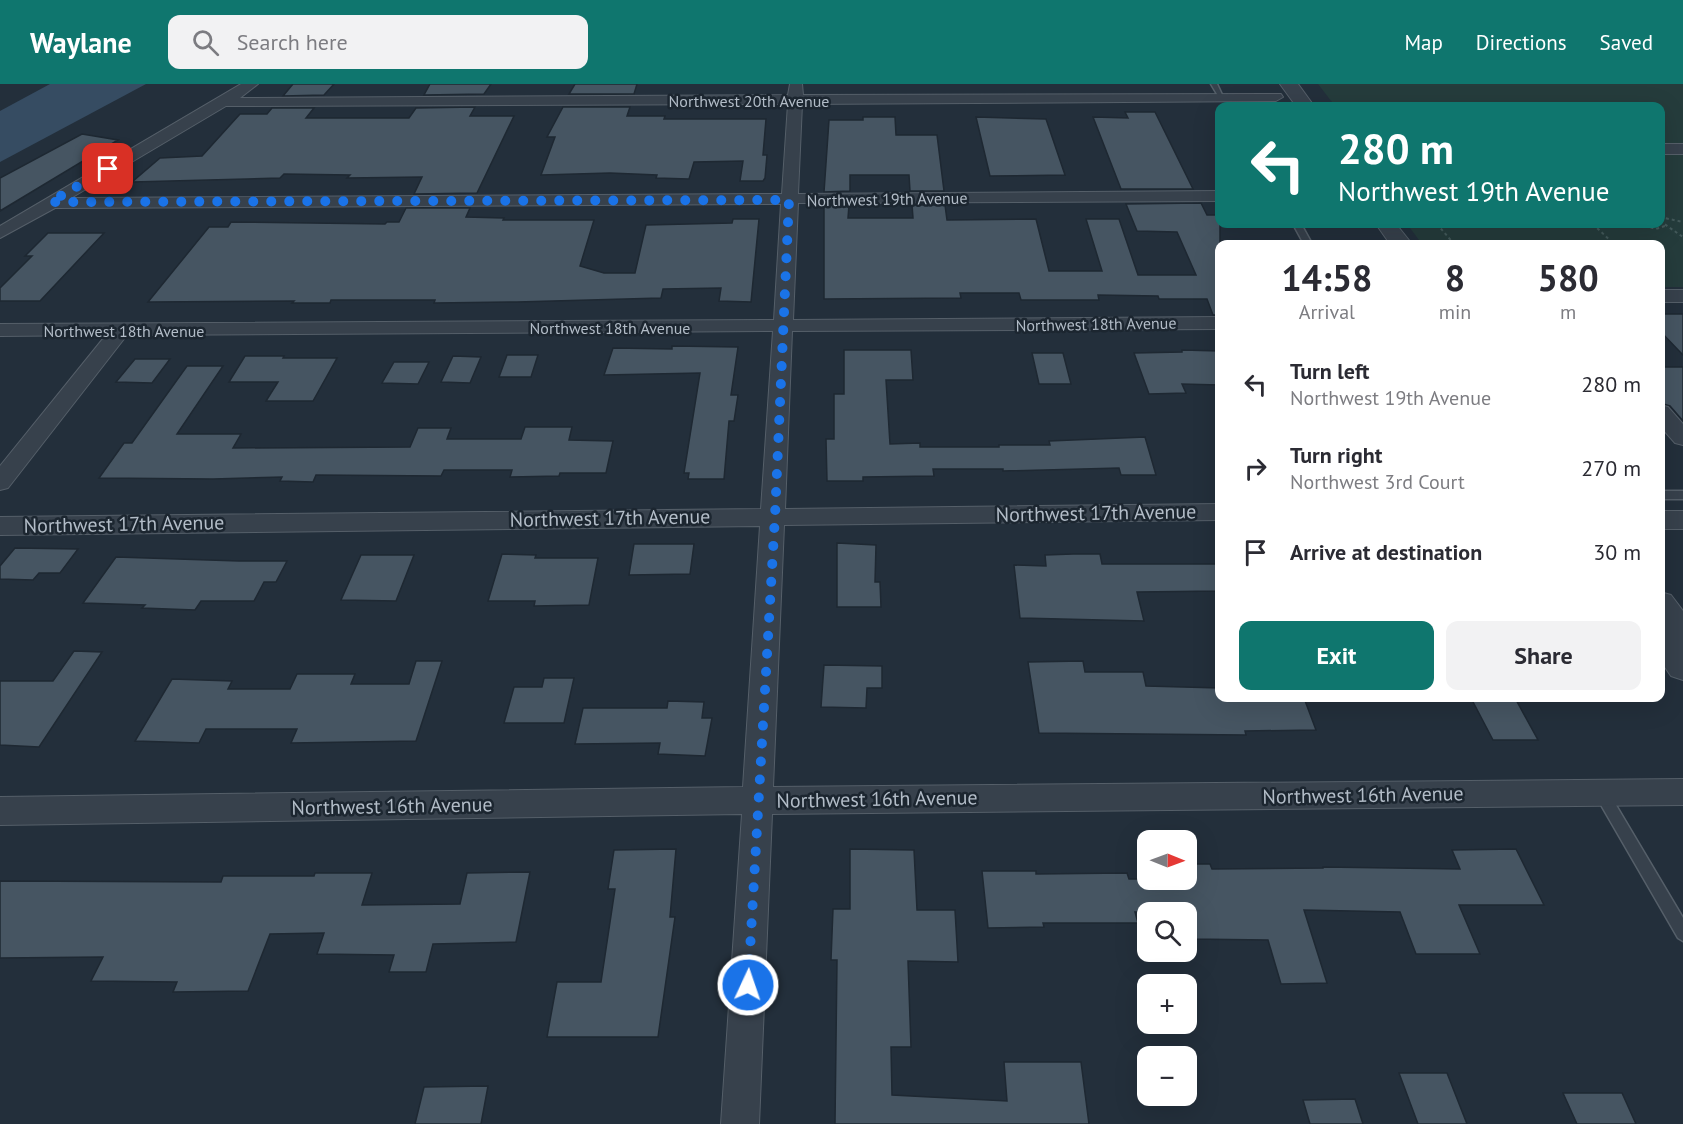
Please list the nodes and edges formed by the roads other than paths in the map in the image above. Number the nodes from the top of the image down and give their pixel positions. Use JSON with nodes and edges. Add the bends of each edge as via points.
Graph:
{"nodes":[{"id":1,"x":250,"y":84,"type":"edge"},
{"id":2,"x":1214,"y":84,"type":"edge"},
{"id":3,"x":1289,"y":84,"type":"edge"},
{"id":4,"x":796,"y":93,"type":"edge"},
{"id":5,"x":1275,"y":96,"type":"edge"},
{"id":6,"x":1222,"y":98,"type":"junction"},
{"id":7,"x":223,"y":102,"type":"junction"},
{"id":8,"x":1302,"y":102,"type":"edge"},
{"id":9,"x":1665,"y":149,"type":"edge"},
{"id":10,"x":1683,"y":149,"type":"edge"},
{"id":11,"x":1215,"y":196,"type":"edge"},
{"id":12,"x":789,"y":200,"type":"junction"},
{"id":13,"x":50,"y":202,"type":"junction"},
{"id":14,"x":0,"y":232,"type":"edge"},
{"id":15,"x":1665,"y":296,"type":"edge"},
{"id":16,"x":1683,"y":296,"type":"edge"},
{"id":17,"x":1215,"y":323,"type":"edge"},
{"id":18,"x":783,"y":327,"type":"junction"},
{"id":19,"x":0,"y":330,"type":"edge"},
{"id":20,"x":120,"y":331,"type":"junction"},
{"id":21,"x":1665,"y":418,"type":"edge"},
{"id":22,"x":1683,"y":438,"type":"edge"},
{"id":23,"x":0,"y":482,"type":"edge"},
{"id":24,"x":1665,"y":495,"type":"edge"},
{"id":25,"x":1683,"y":495,"type":"edge"},
{"id":26,"x":1215,"y":512,"type":"edge"},
{"id":27,"x":775,"y":516,"type":"junction"},
{"id":28,"x":1665,"y":520,"type":"edge"},
{"id":29,"x":1683,"y":520,"type":"edge"},
{"id":30,"x":0,"y":526,"type":"edge"},
{"id":31,"x":1665,"y":611,"type":"edge"},
{"id":32,"x":1683,"y":636,"type":"edge"},
{"id":33,"x":1665,"y":641,"type":"edge"},
{"id":34,"x":1683,"y":666,"type":"edge"},
{"id":35,"x":1683,"y":792,"type":"edge"},
{"id":36,"x":1602,"y":793,"type":"junction"},
{"id":37,"x":758,"y":801,"type":"junction"},
{"id":38,"x":0,"y":811,"type":"edge"},
{"id":39,"x":1683,"y":933,"type":"edge"},
{"id":40,"x":740,"y":1124,"type":"edge"}],
"edges":[{"from":1,"to":7,"type":"street"},
{"from":2,"to":6,"type":"lane"},
{"from":3,"to":8,"type":"street"},
{"from":4,"to":6,"type":"street","name":"Northwest 20th Avenue"},
{"from":4,"to":7,"type":"street","name":"Northwest 20th Avenue"},
{"from":4,"to":12,"type":"street"},
{"from":5,"to":6,"type":"street","name":"Northwest 20th Avenue"},
{"from":7,"to":13,"type":"street"},
{"from":9,"to":10,"type":"street"},
{"from":11,"to":12,"type":"street","name":"Northwest 19th Avenue"},
{"from":12,"to":13,"type":"street","name":"Northwest 19th Avenue"},
{"from":12,"to":18,"type":"street"},
{"from":13,"to":14,"type":"street"},
{"from":15,"to":16,"type":"street"},
{"from":17,"to":18,"type":"street","name":"Northwest 18th Avenue"},
{"from":18,"to":20,"type":"street","name":"Northwest 18th Avenue"},
{"from":18,"to":27,"type":"street"},
{"from":19,"to":20,"type":"street","name":"Northwest 18th Avenue"},
{"from":20,"to":23,"type":"street"},
{"from":21,"to":22,"type":"street"},
{"from":24,"to":25,"type":"lane"},
{"from":26,"to":27,"type":"street","name":"Northwest 17th Avenue"},
{"from":27,"to":30,"type":"street","name":"Northwest 17th Avenue"},
{"from":27,"to":37,"type":"street"},
{"from":28,"to":29,"type":"street"},
{"from":31,"to":32,"type":"street"},
{"from":33,"to":34,"type":"street"},
{"from":35,"to":36,"type":"street","name":"Northwest 16th Avenue"},
{"from":36,"to":37,"type":"street","name":"Northwest 16th Avenue"},
{"from":36,"to":39,"type":"lane"},
{"from":37,"to":38,"type":"street","name":"Northwest 16th Avenue"},
{"from":37,"to":40,"type":"street"}]}
